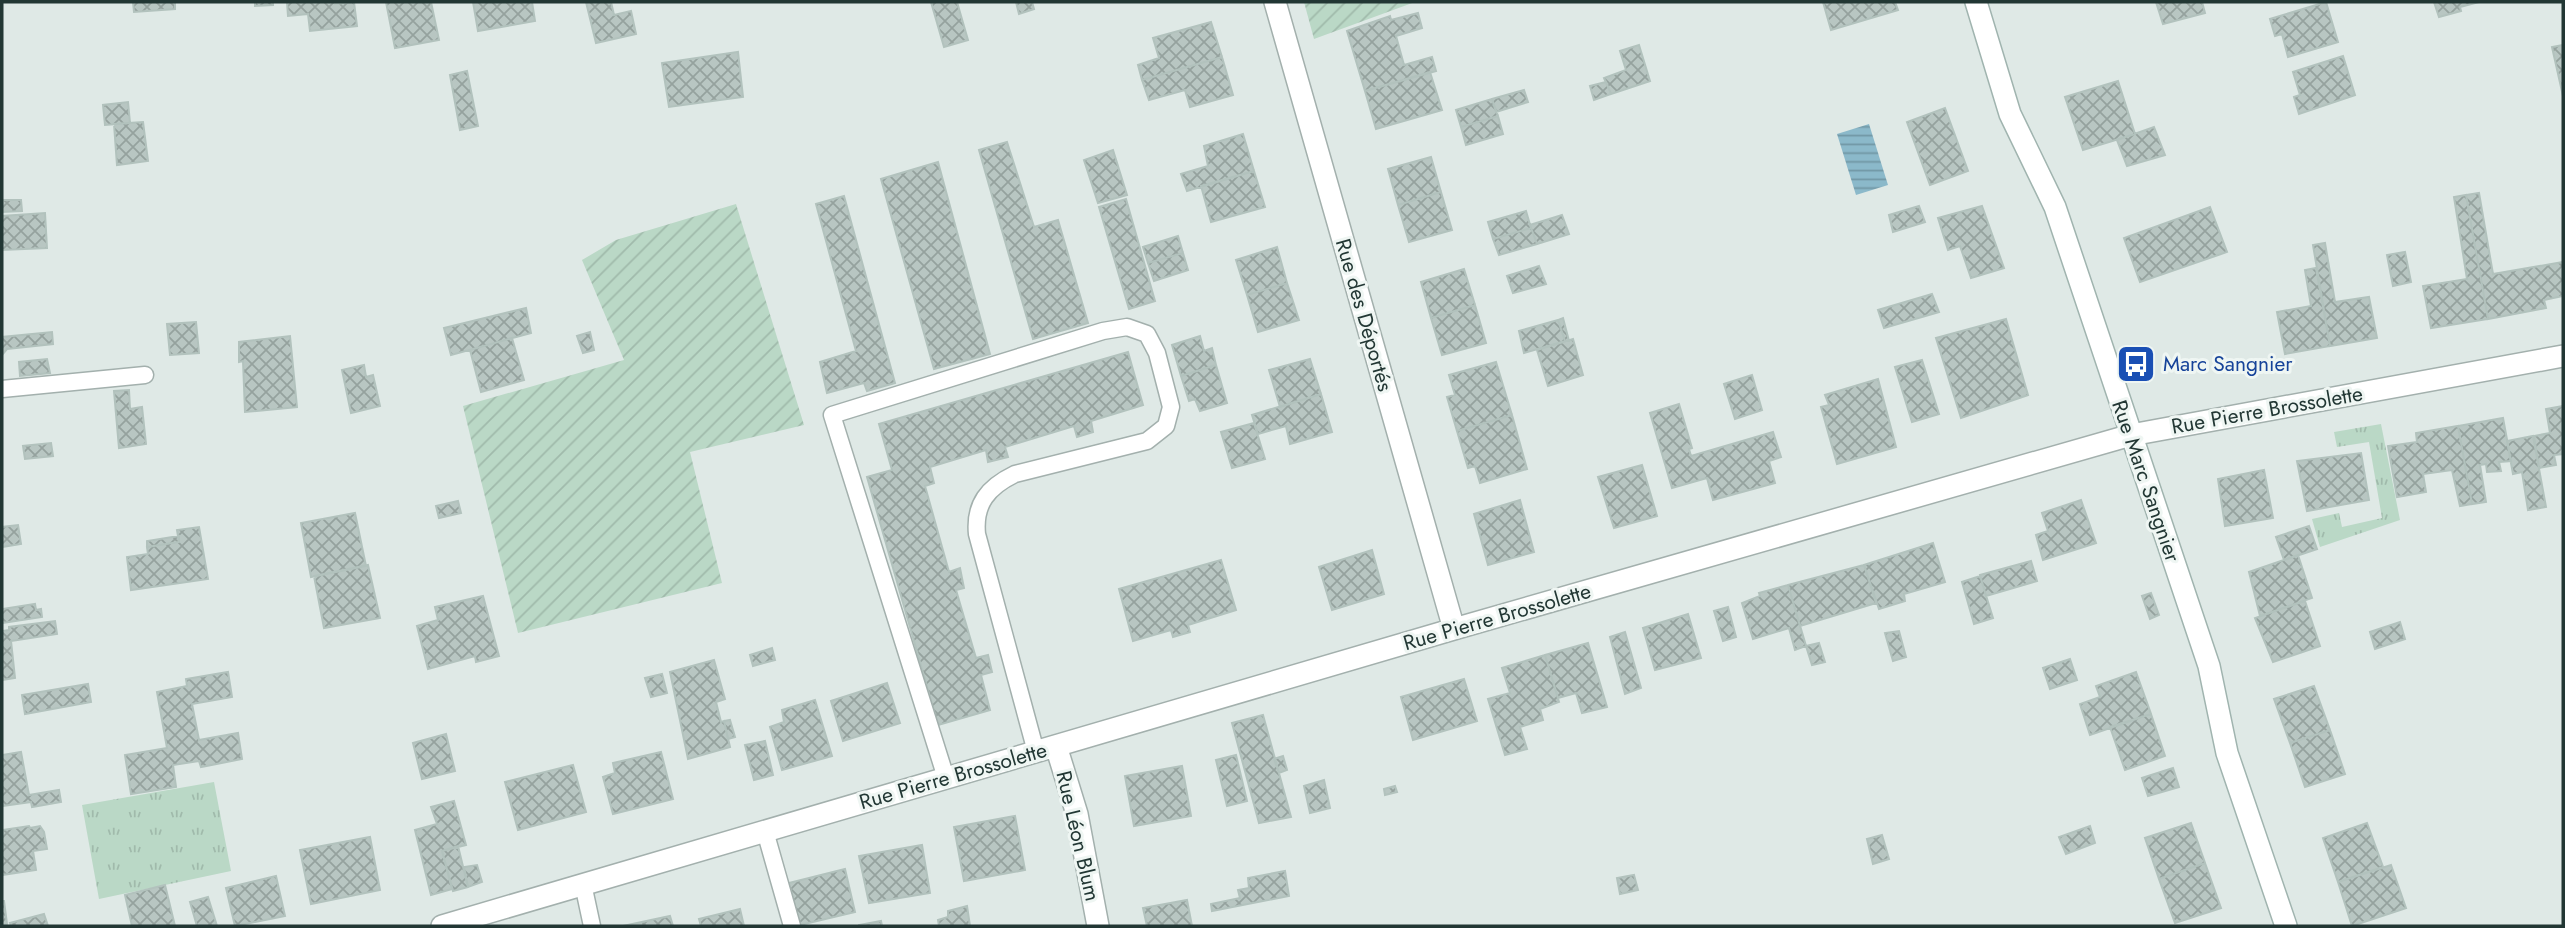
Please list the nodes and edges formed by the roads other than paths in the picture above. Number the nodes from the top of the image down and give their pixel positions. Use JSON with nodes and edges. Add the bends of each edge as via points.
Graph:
{"nodes":[{"id":1,"x":1275,"y":2,"type":"edge"},
{"id":2,"x":1976,"y":2,"type":"edge"},
{"id":3,"x":2563,"y":356,"type":"edge"},
{"id":4,"x":145,"y":375,"type":"dead end"},
{"id":5,"x":2,"y":389,"type":"edge"},
{"id":6,"x":2131,"y":435,"type":"junction"},
{"id":7,"x":1454,"y":629,"type":"junction"},
{"id":8,"x":1046,"y":749,"type":"junction"},
{"id":9,"x":946,"y":778,"type":"junction"},
{"id":10,"x":765,"y":831,"type":"junction"},
{"id":11,"x":583,"y":884,"type":"junction"},
{"id":12,"x":442,"y":926,"type":"edge"},
{"id":13,"x":592,"y":926,"type":"edge"},
{"id":14,"x":792,"y":926,"type":"edge"},
{"id":15,"x":1098,"y":926,"type":"edge"},
{"id":16,"x":2286,"y":926,"type":"edge"}],
"edges":[{"from":1,"to":7,"type":"street","name":"Rue des Déportés"},
{"from":2,"to":6,"type":"street","name":"Rue Marc Sangnier","via":[[2010,114],[2055,207]]},
{"from":3,"to":6,"type":"street","name":"Rue Pierre Brossolette"},
{"from":4,"to":5,"type":"lane"},
{"from":6,"to":7,"type":"street","name":"Rue Pierre Brossolette"},
{"from":6,"to":16,"type":"street","name":"Rue Marc Sangnier","via":[[2209,666],[2227,753]]},
{"from":7,"to":8,"type":"street","name":"Rue Pierre Brossolette"},
{"from":8,"to":9,"type":"street","name":"Rue Pierre Brossolette"},
{"from":8,"to":9,"type":"lane","via":[[976,521],[988,491],[1014,474],[1147,441],[1167,426],[1171,407],[1157,353],[1147,334],[1128,327],[832,415]]},
{"from":8,"to":15,"type":"street","name":"Rue Léon Blum","via":[[1077,814]]},
{"from":9,"to":10,"type":"street","name":"Rue Pierre Brossolette"},
{"from":10,"to":11,"type":"street","name":"Rue Pierre Brossolette"},
{"from":10,"to":14,"type":"lane"},
{"from":11,"to":12,"type":"street","name":"Rue Pierre Brossolette"},
{"from":11,"to":13,"type":"lane"}]}
